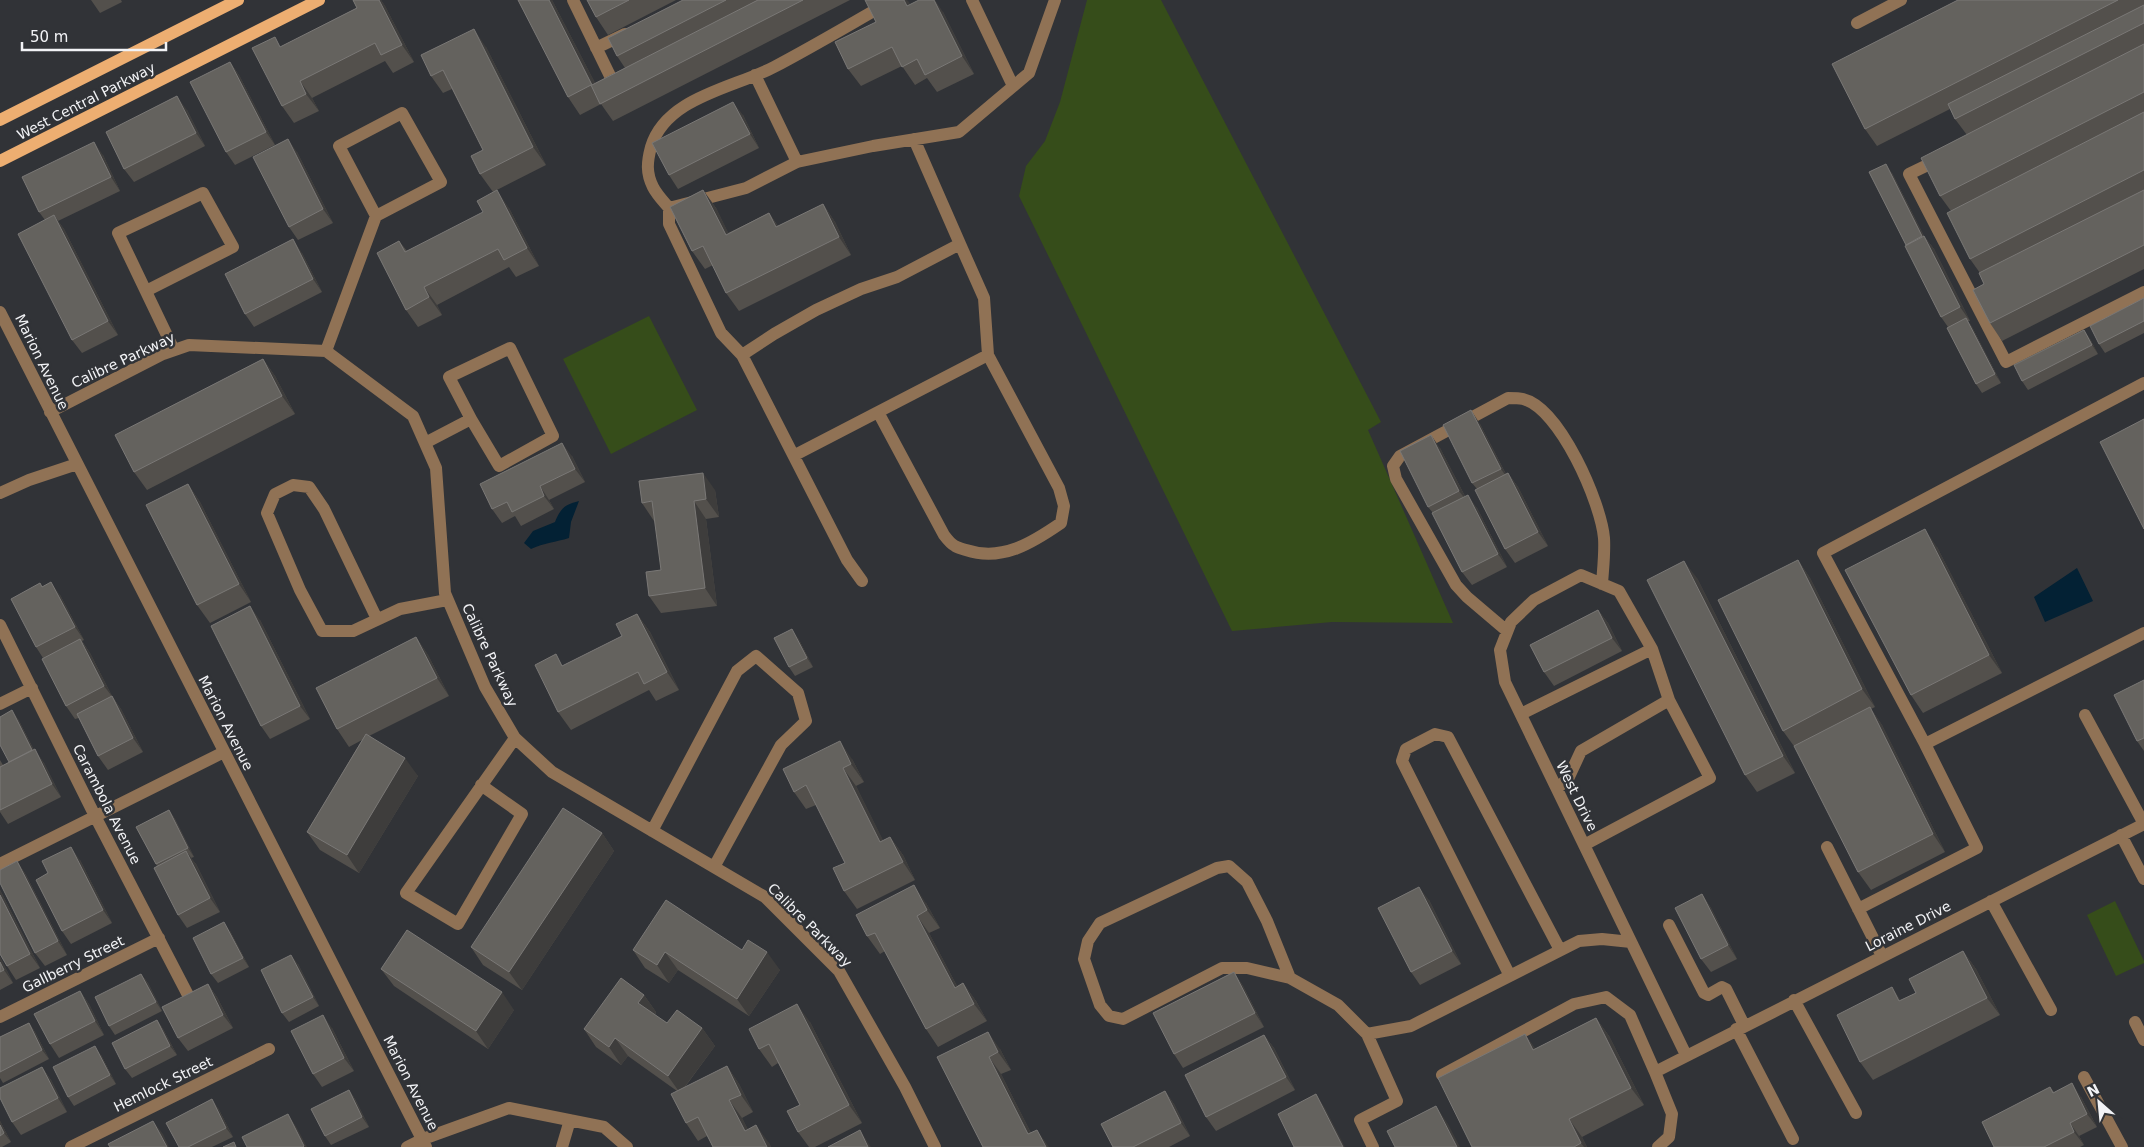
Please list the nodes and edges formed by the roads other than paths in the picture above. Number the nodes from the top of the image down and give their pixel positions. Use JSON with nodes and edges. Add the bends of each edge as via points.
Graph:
{"nodes":[{"id":1,"x":238,"y":0,"type":"edge"},
{"id":2,"x":319,"y":0,"type":"edge"},
{"id":3,"x":573,"y":0,"type":"edge"},
{"id":4,"x":893,"y":0,"type":"edge"},
{"id":5,"x":972,"y":0,"type":"edge"},
{"id":6,"x":1056,"y":0,"type":"edge"},
{"id":7,"x":1901,"y":0,"type":"edge"},
{"id":8,"x":1856,"y":23,"type":"dead end"},
{"id":9,"x":640,"y":26,"type":"edge"},
{"id":10,"x":596,"y":48,"type":"junction"},
{"id":11,"x":631,"y":76,"type":"edge"},
{"id":12,"x":754,"y":76,"type":"junction"},
{"id":13,"x":1014,"y":86,"type":"junction"},
{"id":14,"x":0,"y":120,"type":"edge"},
{"id":15,"x":914,"y":139,"type":"junction"},
{"id":16,"x":1952,"y":153,"type":"edge"},
{"id":17,"x":0,"y":161,"type":"edge"},
{"id":18,"x":796,"y":162,"type":"junction"},
{"id":19,"x":669,"y":208,"type":"junction"},
{"id":20,"x":376,"y":216,"type":"junction"},
{"id":21,"x":960,"y":244,"type":"junction"},
{"id":22,"x":146,"y":290,"type":"junction"},
{"id":23,"x":2144,"y":292,"type":"edge"},
{"id":24,"x":0,"y":312,"type":"edge"},
{"id":25,"x":174,"y":350,"type":"junction"},
{"id":26,"x":326,"y":351,"type":"junction"},
{"id":27,"x":742,"y":355,"type":"junction"},
{"id":28,"x":988,"y":355,"type":"junction"},
{"id":29,"x":2144,"y":383,"type":"edge"},
{"id":30,"x":50,"y":412,"type":"junction"},
{"id":31,"x":878,"y":412,"type":"junction"},
{"id":32,"x":471,"y":419,"type":"junction"},
{"id":33,"x":425,"y":443,"type":"junction"},
{"id":34,"x":795,"y":455,"type":"junction"},
{"id":35,"x":76,"y":464,"type":"junction"},
{"id":36,"x":0,"y":493,"type":"edge"},
{"id":37,"x":862,"y":581,"type":"dead end"},
{"id":38,"x":1602,"y":584,"type":"junction"},
{"id":39,"x":448,"y":600,"type":"junction"},
{"id":40,"x":377,"y":619,"type":"junction"},
{"id":41,"x":0,"y":625,"type":"edge"},
{"id":42,"x":1507,"y":631,"type":"junction"},
{"id":43,"x":2144,"y":633,"type":"edge"},
{"id":44,"x":1652,"y":649,"type":"junction"},
{"id":45,"x":32,"y":688,"type":"junction"},
{"id":46,"x":1669,"y":700,"type":"junction"},
{"id":47,"x":0,"y":704,"type":"edge"},
{"id":48,"x":1521,"y":714,"type":"junction"},
{"id":49,"x":2085,"y":715,"type":"dead end"},
{"id":50,"x":515,"y":738,"type":"junction"},
{"id":51,"x":1926,"y":744,"type":"junction"},
{"id":52,"x":224,"y":752,"type":"junction"},
{"id":53,"x":481,"y":785,"type":"junction"},
{"id":54,"x":1556,"y":788,"type":"junction"},
{"id":55,"x":95,"y":816,"type":"junction"},
{"id":56,"x":2144,"y":824,"type":"edge"},
{"id":57,"x":652,"y":832,"type":"junction"},
{"id":58,"x":2122,"y":835,"type":"junction"},
{"id":59,"x":1584,"y":845,"type":"junction"},
{"id":60,"x":1827,"y":847,"type":"dead end"},
{"id":61,"x":0,"y":864,"type":"edge"},
{"id":62,"x":714,"y":867,"type":"junction"},
{"id":63,"x":2144,"y":879,"type":"edge"},
{"id":64,"x":1991,"y":901,"type":"junction"},
{"id":65,"x":1858,"y":909,"type":"junction"},
{"id":66,"x":1668,"y":925,"type":"dead end"},
{"id":67,"x":159,"y":938,"type":"junction"},
{"id":68,"x":1631,"y":942,"type":"junction"},
{"id":69,"x":1560,"y":950,"type":"junction"},
{"id":70,"x":1882,"y":956,"type":"junction"},
{"id":71,"x":1510,"y":976,"type":"junction"},
{"id":72,"x":1290,"y":978,"type":"junction"},
{"id":73,"x":189,"y":996,"type":"edge"},
{"id":74,"x":1794,"y":1000,"type":"junction"},
{"id":75,"x":2051,"y":1010,"type":"dead end"},
{"id":76,"x":0,"y":1016,"type":"edge"},
{"id":77,"x":2135,"y":1022,"type":"dead end"},
{"id":78,"x":1740,"y":1027,"type":"junction"},
{"id":79,"x":1367,"y":1034,"type":"junction"},
{"id":80,"x":2144,"y":1040,"type":"edge"},
{"id":81,"x":269,"y":1049,"type":"dead end"},
{"id":82,"x":1686,"y":1055,"type":"junction"},
{"id":83,"x":1655,"y":1072,"type":"junction"},
{"id":84,"x":1442,"y":1075,"type":"edge"},
{"id":85,"x":2084,"y":1077,"type":"dead end"},
{"id":86,"x":1856,"y":1113,"type":"dead end"},
{"id":87,"x":570,"y":1120,"type":"junction"},
{"id":88,"x":1793,"y":1139,"type":"dead end"},
{"id":89,"x":424,"y":1143,"type":"edge"},
{"id":90,"x":78,"y":1145,"type":"edge"},
{"id":91,"x":408,"y":1147,"type":"edge"},
{"id":92,"x":562,"y":1147,"type":"edge"},
{"id":93,"x":627,"y":1147,"type":"edge"},
{"id":94,"x":936,"y":1147,"type":"edge"},
{"id":95,"x":1373,"y":1147,"type":"edge"},
{"id":96,"x":1658,"y":1147,"type":"edge"},
{"id":97,"x":2122,"y":1147,"type":"edge"}],
"edges":[{"from":1,"to":14,"type":"main road","name":"West Central Parkway"},
{"from":2,"to":17,"type":"main road","name":"West Central Parkway"},
{"from":3,"to":10,"type":"street"},
{"from":4,"to":12,"type":"street"},
{"from":5,"to":13,"type":"street"},
{"from":6,"to":13,"type":"street","via":[[1029,72]]},
{"from":7,"to":8,"type":"street"},
{"from":9,"to":10,"type":"street"},
{"from":10,"to":11,"type":"street","via":[[614,84]]},
{"from":12,"to":18,"type":"street"},
{"from":12,"to":19,"type":"street","via":[[696,100],[676,112],[662,126],[646,163],[654,187]]},
{"from":13,"to":15,"type":"street","via":[[959,132]]},
{"from":15,"to":18,"type":"street"},
{"from":15,"to":21,"type":"street"},
{"from":16,"to":23,"type":"street","via":[[1909,174],[2006,362]]},
{"from":18,"to":19,"type":"street","via":[[746,188]]},
{"from":19,"to":27,"type":"street","via":[[669,224],[701,294],[721,333]]},
{"from":20,"to":20,"type":"street","via":[[441,182],[402,113],[339,146]]},
{"from":20,"to":26,"type":"street"},
{"from":21,"to":27,"type":"street","via":[[897,277],[816,310]]},
{"from":21,"to":28,"type":"street","via":[[984,298]]},
{"from":22,"to":22,"type":"street","via":[[118,233],[203,193],[233,247]]},
{"from":22,"to":25,"type":"street"},
{"from":24,"to":30,"type":"street","name":"Marion Avenue"},
{"from":25,"to":26,"type":"street","name":"Calibre Parkway","via":[[189,345]]},
{"from":25,"to":30,"type":"street","name":"Calibre Parkway"},
{"from":26,"to":33,"type":"street","name":"Calibre Parkway","via":[[413,416]]},
{"from":27,"to":34,"type":"street"},
{"from":28,"to":31,"type":"street"},
{"from":28,"to":31,"type":"street","via":[[1059,488],[1064,506],[1060,523],[1033,541],[999,554],[977,554],[955,546],[944,535]]},
{"from":29,"to":51,"type":"street","via":[[1823,553]]},
{"from":30,"to":35,"type":"street","name":"Marion Avenue"},
{"from":31,"to":34,"type":"street"},
{"from":32,"to":32,"type":"street","via":[[499,466],[553,436],[510,348],[449,377]]},
{"from":32,"to":33,"type":"street"},
{"from":33,"to":39,"type":"street","name":"Calibre Parkway","via":[[436,468]]},
{"from":34,"to":37,"type":"street","via":[[847,560]]},
{"from":35,"to":36,"type":"street"},
{"from":35,"to":52,"type":"street","name":"Marion Avenue"},
{"from":38,"to":42,"type":"street","name":"West Drive","via":[[1580,575],[1534,600],[1511,622]]},
{"from":38,"to":42,"type":"street","via":[[1604,537],[1598,509],[1581,466],[1560,431],[1540,409],[1524,399],[1508,398],[1400,456],[1394,466],[1396,479],[1456,585]]},
{"from":38,"to":44,"type":"street","via":[[1619,591]]},
{"from":39,"to":40,"type":"street","via":[[400,609]]},
{"from":39,"to":50,"type":"street","name":"Calibre Parkway","via":[[486,687]]},
{"from":40,"to":40,"type":"street","via":[[353,631],[322,631],[300,590],[267,513],[275,494],[292,485],[309,487],[324,508]]},
{"from":41,"to":45,"type":"street","name":"Carambola Avenue"},
{"from":42,"to":48,"type":"street","name":"West Drive","via":[[1500,650],[1505,682]]},
{"from":43,"to":51,"type":"street"},
{"from":44,"to":46,"type":"street"},
{"from":44,"to":48,"type":"street"},
{"from":45,"to":47,"type":"street"},
{"from":45,"to":55,"type":"street","name":"Carambola Avenue"},
{"from":46,"to":54,"type":"street","via":[[1581,751],[1568,779]]},
{"from":46,"to":59,"type":"street","via":[[1710,778]]},
{"from":48,"to":54,"type":"street","name":"West Drive"},
{"from":49,"to":56,"type":"street"},
{"from":50,"to":53,"type":"street"},
{"from":50,"to":57,"type":"street","name":"Calibre Parkway","via":[[552,772]]},
{"from":51,"to":65,"type":"street","via":[[1977,848]]},
{"from":52,"to":55,"type":"street"},
{"from":52,"to":89,"type":"street","name":"Marion Avenue"},
{"from":53,"to":53,"type":"street","via":[[406,893],[458,924],[522,814]]},
{"from":54,"to":59,"type":"street","name":"West Drive"},
{"from":55,"to":61,"type":"street"},
{"from":55,"to":67,"type":"street","name":"Carambola Avenue"},
{"from":56,"to":58,"type":"street","name":"Loraine Drive"},
{"from":57,"to":62,"type":"street","name":"Calibre Parkway"},
{"from":57,"to":62,"type":"street","via":[[737,672],[756,656],[798,693],[806,721],[781,746]]},
{"from":58,"to":63,"type":"street"},
{"from":58,"to":64,"type":"street","name":"Loraine Drive"},
{"from":59,"to":68,"type":"street","name":"West Drive"},
{"from":60,"to":65,"type":"street"},
{"from":62,"to":94,"type":"street","name":"Calibre Parkway","via":[[766,897],[839,971]]},
{"from":64,"to":70,"type":"street","name":"Loraine Drive"},
{"from":64,"to":75,"type":"street"},
{"from":65,"to":70,"type":"street"},
{"from":66,"to":78,"type":"street","via":[[1704,993],[1722,987],[1726,989]]},
{"from":67,"to":73,"type":"street","name":"Carambola Avenue"},
{"from":67,"to":76,"type":"street","name":"Gallberry Street"},
{"from":68,"to":69,"type":"street","via":[[1579,941]]},
{"from":68,"to":82,"type":"street","name":"West Drive"},
{"from":69,"to":71,"type":"street"},
{"from":69,"to":71,"type":"street","via":[[1448,737],[1435,734],[1421,741],[1406,749],[1402,761]]},
{"from":70,"to":74,"type":"street","name":"Loraine Drive"},
{"from":71,"to":79,"type":"street","via":[[1412,1026]]},
{"from":72,"to":72,"type":"street","via":[[1247,968],[1222,968],[1123,1019],[1109,1016],[1100,1005],[1084,959],[1088,941],[1100,923],[1217,868],[1229,866],[1247,882]]},
{"from":72,"to":79,"type":"street","via":[[1338,1005]]},
{"from":74,"to":78,"type":"street","name":"Loraine Drive"},
{"from":74,"to":86,"type":"street"},
{"from":77,"to":80,"type":"street"},
{"from":78,"to":82,"type":"street","name":"Loraine Drive"},
{"from":78,"to":88,"type":"street"},
{"from":79,"to":95,"type":"street","via":[[1396,1101],[1360,1120]]},
{"from":81,"to":90,"type":"street","name":"Hemlock Street"},
{"from":82,"to":83,"type":"street","name":"Loraine Drive"},
{"from":83,"to":84,"type":"street","via":[[1630,1015],[1606,997],[1574,1004]]},
{"from":83,"to":96,"type":"street","via":[[1672,1114],[1669,1138]]},
{"from":85,"to":97,"type":"street"},
{"from":87,"to":89,"type":"street","via":[[509,1108]]},
{"from":87,"to":92,"type":"street"},
{"from":87,"to":93,"type":"street","via":[[604,1127]]},
{"from":89,"to":91,"type":"street"}]}
